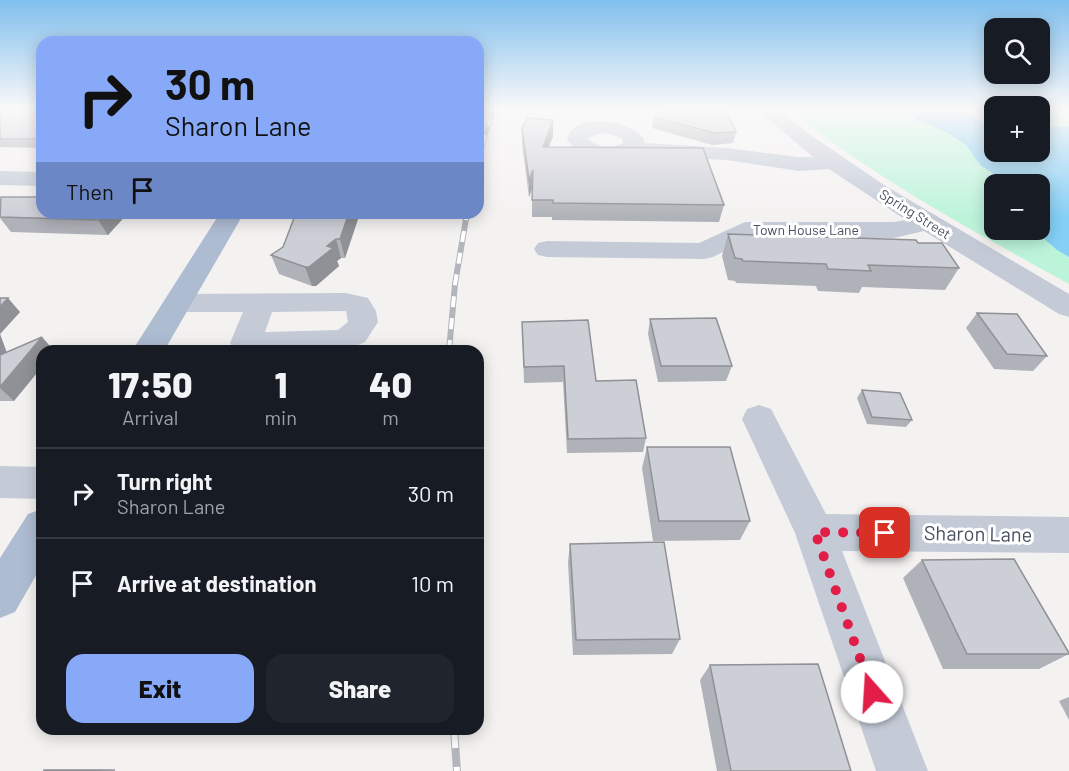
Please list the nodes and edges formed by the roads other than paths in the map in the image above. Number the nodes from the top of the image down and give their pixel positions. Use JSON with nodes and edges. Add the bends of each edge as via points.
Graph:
{"nodes":[{"id":1,"x":813,"y":146,"type":"edge"},
{"id":2,"x":629,"y":149,"type":"edge"},
{"id":3,"x":833,"y":162,"type":"junction"},
{"id":4,"x":0,"y":178,"type":"edge"},
{"id":5,"x":36,"y":179,"type":"edge"},
{"id":6,"x":228,"y":219,"type":"edge"},
{"id":7,"x":926,"y":222,"type":"junction"},
{"id":8,"x":547,"y":249,"type":"dead end"},
{"id":9,"x":177,"y":303,"type":"junction"},
{"id":10,"x":261,"y":304,"type":"dead end"},
{"id":11,"x":1069,"y":307,"type":"edge"},
{"id":12,"x":152,"y":345,"type":"edge"},
{"id":13,"x":759,"y":419,"type":"dead end"},
{"id":14,"x":0,"y":482,"type":"edge"},
{"id":15,"x":36,"y":483,"type":"edge"},
{"id":16,"x":815,"y":532,"type":"junction"},
{"id":17,"x":1069,"y":535,"type":"edge"},
{"id":18,"x":36,"y":537,"type":"edge"},
{"id":19,"x":0,"y":597,"type":"edge"},
{"id":20,"x":902,"y":771,"type":"edge"}],
"edges":[{"from":1,"to":3,"type":"street","name":"Spring Street"},
{"from":2,"to":3,"type":"street","via":[[727,154],[799,164]]},
{"from":3,"to":7,"type":"street","name":"Spring Street"},
{"from":4,"to":5,"type":"street"},
{"from":6,"to":9,"type":"main road"},
{"from":7,"to":8,"type":"street","name":"Town House Lane","via":[[894,230],[745,230],[704,251]]},
{"from":7,"to":11,"type":"street","name":"Spring Street"},
{"from":9,"to":10,"type":"street"},
{"from":9,"to":12,"type":"main road"},
{"from":13,"to":16,"type":"street"},
{"from":14,"to":15,"type":"street"},
{"from":16,"to":17,"type":"street","name":"Sharon Lane"},
{"from":16,"to":20,"type":"street"},
{"from":18,"to":19,"type":"main road"}]}
